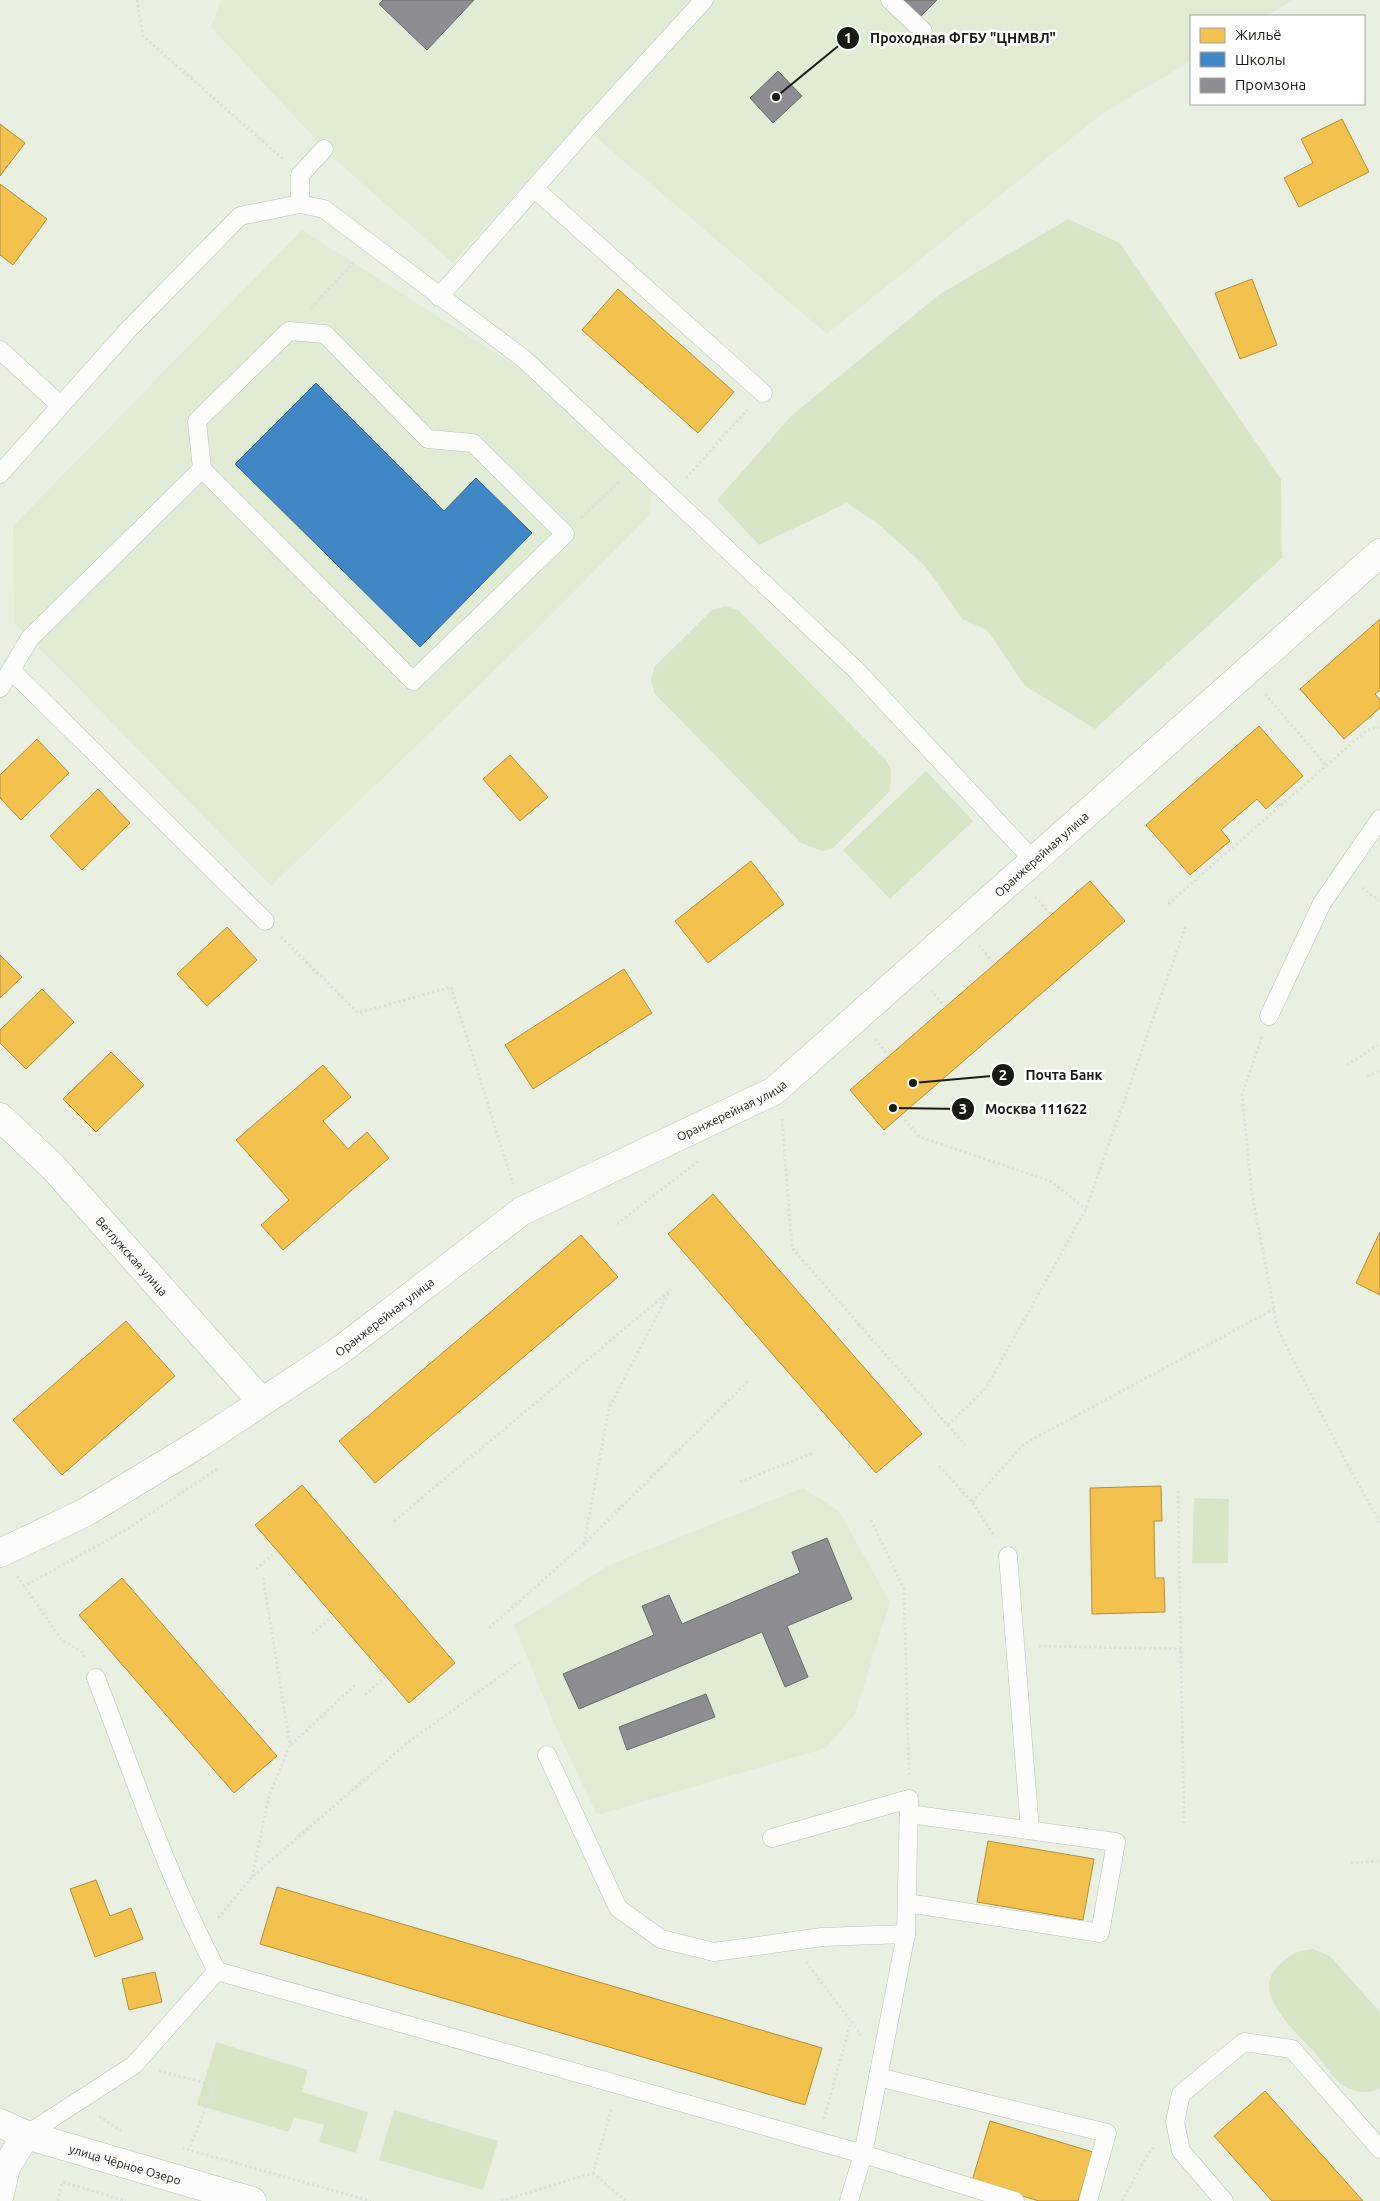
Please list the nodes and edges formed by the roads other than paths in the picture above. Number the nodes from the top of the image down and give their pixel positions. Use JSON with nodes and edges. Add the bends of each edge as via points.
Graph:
{"nodes":[{"id":1,"x":704,"y":0,"type":"edge"},
{"id":2,"x":890,"y":0,"type":"edge"},
{"id":3,"x":923,"y":31,"type":"dead end"},
{"id":4,"x":324,"y":149,"type":"dead end"},
{"id":5,"x":535,"y":189,"type":"junction"},
{"id":6,"x":300,"y":204,"type":"junction"},
{"id":7,"x":439,"y":297,"type":"junction"},
{"id":8,"x":0,"y":350,"type":"edge"},
{"id":9,"x":763,"y":393,"type":"road end"},
{"id":10,"x":60,"y":405,"type":"junction"},
{"id":11,"x":202,"y":469,"type":"junction"},
{"id":12,"x":0,"y":474,"type":"edge"},
{"id":13,"x":1380,"y":553,"type":"edge"},
{"id":14,"x":11,"y":670,"type":"junction"},
{"id":15,"x":0,"y":688,"type":"edge"},
{"id":16,"x":1380,"y":819,"type":"edge"},
{"id":17,"x":1034,"y":861,"type":"junction"},
{"id":18,"x":265,"y":921,"type":"road end"},
{"id":19,"x":1269,"y":1016,"type":"road end"},
{"id":20,"x":0,"y":1117,"type":"edge"},
{"id":21,"x":261,"y":1401,"type":"junction"},
{"id":22,"x":2,"y":1552,"type":"edge"},
{"id":23,"x":1008,"y":1556,"type":"road end"},
{"id":24,"x":96,"y":1678,"type":"road end"},
{"id":25,"x":547,"y":1755,"type":"dead end"},
{"id":26,"x":909,"y":1806,"type":"junction"},
{"id":27,"x":1030,"y":1830,"type":"junction"},
{"id":28,"x":772,"y":1838,"type":"dead end"},
{"id":29,"x":907,"y":1902,"type":"junction"},
{"id":30,"x":906,"y":1934,"type":"junction"},
{"id":31,"x":217,"y":1971,"type":"junction"},
{"id":32,"x":880,"y":2069,"type":"junction"},
{"id":33,"x":0,"y":2123,"type":"edge"},
{"id":34,"x":26,"y":2135,"type":"junction"},
{"id":35,"x":1380,"y":2149,"type":"edge"},
{"id":36,"x":864,"y":2154,"type":"junction"},
{"id":37,"x":0,"y":2194,"type":"edge"},
{"id":38,"x":235,"y":2199,"type":"edge"},
{"id":39,"x":849,"y":2201,"type":"edge"},
{"id":40,"x":1015,"y":2201,"type":"edge"},
{"id":41,"x":1088,"y":2201,"type":"edge"},
{"id":42,"x":1224,"y":2201,"type":"edge"}],
"edges":[{"from":1,"to":5,"type":"lane"},
{"from":2,"to":3,"type":"lane"},
{"from":4,"to":6,"type":"lane","via":[[300,175]]},
{"from":5,"to":7,"type":"lane"},
{"from":5,"to":9,"type":"lane"},
{"from":6,"to":7,"type":"lane","via":[[324,209]]},
{"from":6,"to":10,"type":"lane","via":[[240,216]]},
{"from":7,"to":17,"type":"lane","via":[[524,359],[856,670]]},
{"from":8,"to":10,"type":"lane"},
{"from":10,"to":12,"type":"lane"},
{"from":11,"to":11,"type":"lane","via":[[197,421],[289,331],[325,334],[428,439],[473,443],[565,534],[412,681]]},
{"from":11,"to":14,"type":"lane","via":[[30,638]]},
{"from":13,"to":17,"type":"street","name":"Оранжерейная улица"},
{"from":14,"to":15,"type":"lane"},
{"from":14,"to":18,"type":"lane"},
{"from":16,"to":19,"type":"lane","via":[[1322,903]]},
{"from":17,"to":21,"type":"street","name":"Оранжерейная улица","via":[[774,1091],[522,1211],[342,1349]]},
{"from":20,"to":21,"type":"street","name":"Ветлужская улица","via":[[54,1168]]},
{"from":21,"to":22,"type":"street","name":"Оранжерейная улица","via":[[203,1441],[86,1512]]},
{"from":23,"to":27,"type":"lane"},
{"from":24,"to":31,"type":"lane","via":[[161,1847]]},
{"from":25,"to":30,"type":"lane","via":[[618,1908],[661,1939],[714,1952],[822,1937]]},
{"from":26,"to":27,"type":"lane"},
{"from":26,"to":28,"type":"lane"},
{"from":26,"to":29,"type":"lane"},
{"from":27,"to":29,"type":"lane","via":[[1116,1842],[1100,1933]]},
{"from":29,"to":30,"type":"lane"},
{"from":30,"to":32,"type":"lane"},
{"from":31,"to":34,"type":"lane","via":[[134,2065]]},
{"from":31,"to":36,"type":"lane"},
{"from":32,"to":36,"type":"lane"},
{"from":32,"to":41,"type":"lane","via":[[1107,2133]]},
{"from":33,"to":34,"type":"street","name":"улица Чёрное Озеро"},
{"from":34,"to":37,"type":"street","via":[[6,2167]]},
{"from":34,"to":38,"type":"street","name":"улица Чёрное Озеро"},
{"from":35,"to":42,"type":"lane","via":[[1292,2049],[1244,2042],[1181,2094],[1175,2122],[1181,2151]]},
{"from":36,"to":39,"type":"lane"},
{"from":36,"to":40,"type":"lane"}]}
